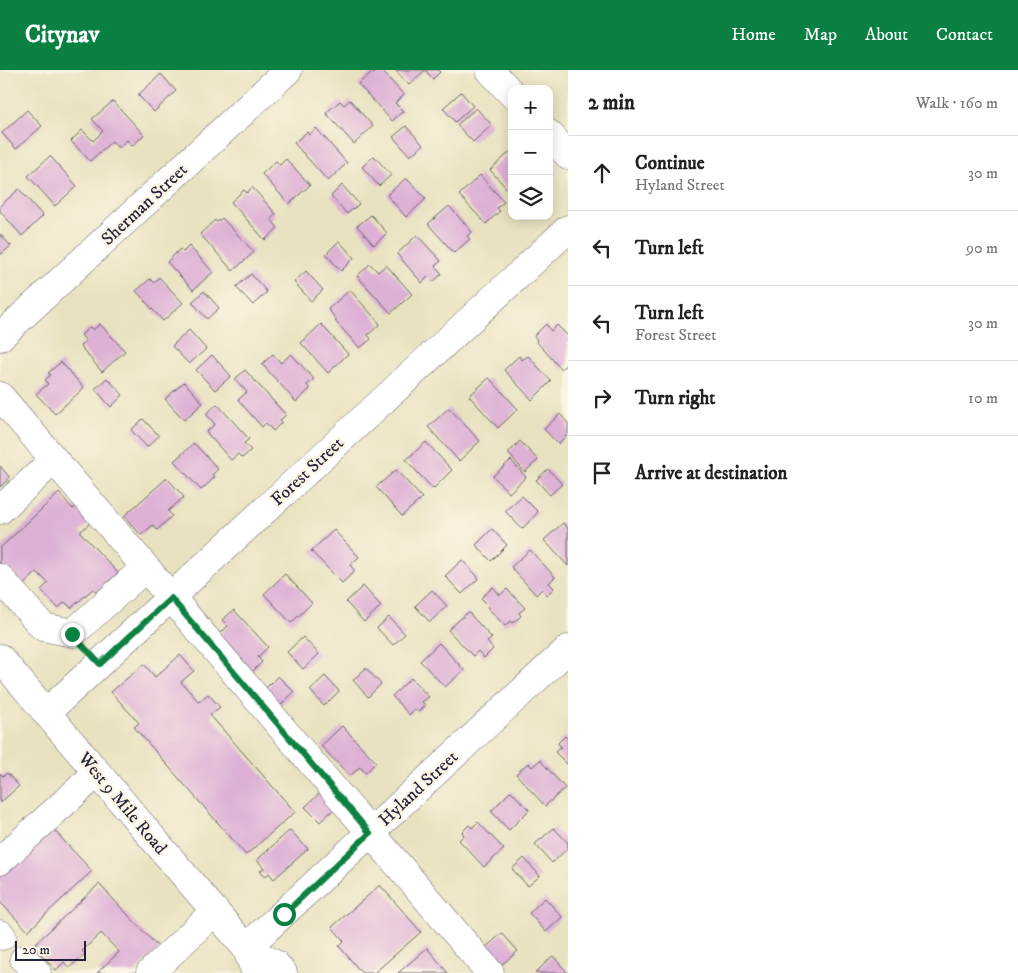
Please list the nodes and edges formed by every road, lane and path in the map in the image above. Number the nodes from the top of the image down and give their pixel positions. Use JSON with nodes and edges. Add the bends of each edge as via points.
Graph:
{"nodes":[{"id":1,"x":288,"y":70,"type":"edge"},
{"id":2,"x":490,"y":70,"type":"edge"},
{"id":3,"x":508,"y":90,"type":"edge"},
{"id":4,"x":553,"y":138,"type":"edge"},
{"id":5,"x":568,"y":154,"type":"edge"},
{"id":6,"x":568,"y":229,"type":"edge"},
{"id":7,"x":0,"y":337,"type":"edge"},
{"id":8,"x":0,"y":396,"type":"edge"},
{"id":9,"x":54,"y":460,"type":"junction"},
{"id":10,"x":0,"y":510,"type":"edge"},
{"id":11,"x":145,"y":568,"type":"junction"},
{"id":12,"x":0,"y":578,"type":"edge"},
{"id":13,"x":171,"y":598,"type":"junction"},
{"id":14,"x":72,"y":634,"type":"junction"},
{"id":15,"x":568,"y":649,"type":"edge"},
{"id":16,"x":0,"y":658,"type":"edge"},
{"id":17,"x":100,"y":664,"type":"junction"},
{"id":18,"x":46,"y":713,"type":"junction"},
{"id":19,"x":97,"y":773,"type":"junction"},
{"id":20,"x":370,"y":833,"type":"junction"},
{"id":21,"x":0,"y":861,"type":"edge"},
{"id":22,"x":216,"y":911,"type":"junction"},
{"id":23,"x":246,"y":948,"type":"junction"},
{"id":24,"x":150,"y":973,"type":"edge"},
{"id":25,"x":256,"y":973,"type":"edge"},
{"id":26,"x":283,"y":973,"type":"edge"},
{"id":27,"x":490,"y":973,"type":"edge"}],
"edges":[{"from":1,"to":7,"type":"street","name":"Sherman Street"},
{"from":2,"to":3,"type":"street"},
{"from":4,"to":5,"type":"street"},
{"from":6,"to":13,"type":"street","name":"Forest Street"},
{"from":8,"to":9,"type":"street"},
{"from":9,"to":10,"type":"street"},
{"from":9,"to":11,"type":"street"},
{"from":11,"to":13,"type":"street"},
{"from":11,"to":14,"type":"street"},
{"from":12,"to":14,"type":"street","via":[[43,627]]},
{"from":13,"to":17,"type":"street","name":"Forest Street"},
{"from":13,"to":20,"type":"street"},
{"from":14,"to":17,"type":"street"},
{"from":15,"to":20,"type":"street","name":"Hyland Street"},
{"from":16,"to":18,"type":"street","name":"West 9 Mile Road"},
{"from":17,"to":18,"type":"street","name":"Forest Street"},
{"from":18,"to":19,"type":"street","name":"West 9 Mile Road"},
{"from":19,"to":21,"type":"street"},
{"from":19,"to":22,"type":"street","name":"West 9 Mile Road"},
{"from":20,"to":23,"type":"street","name":"Hyland Street"},
{"from":20,"to":27,"type":"street"},
{"from":22,"to":23,"type":"street","name":"West 9 Mile Road"},
{"from":22,"to":24,"type":"street"},
{"from":23,"to":25,"type":"street","name":"West 9 Mile Road"},
{"from":23,"to":26,"type":"street","name":"West 9 Mile Road","via":[[275,964]]}]}
